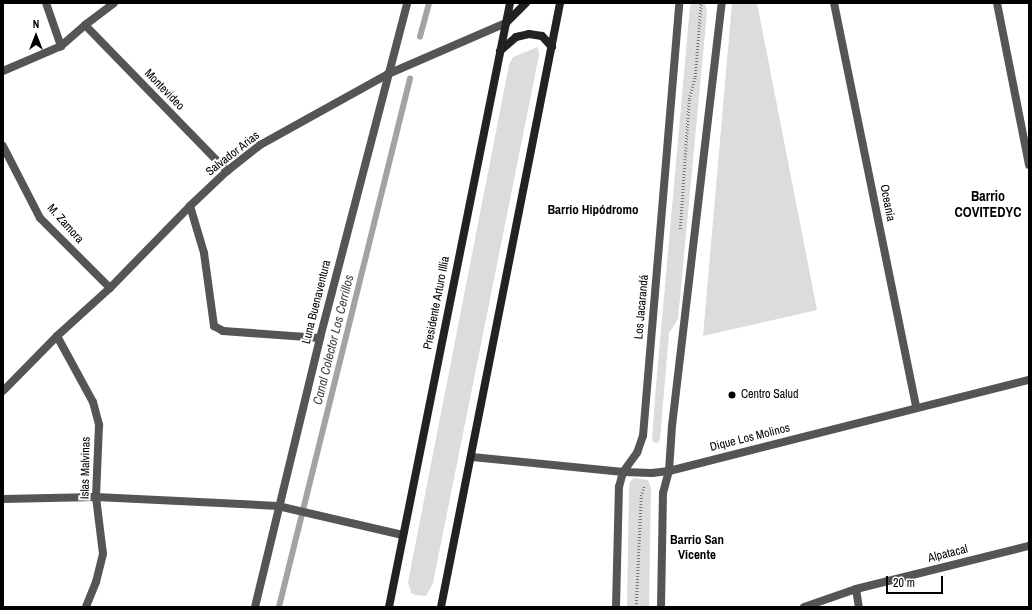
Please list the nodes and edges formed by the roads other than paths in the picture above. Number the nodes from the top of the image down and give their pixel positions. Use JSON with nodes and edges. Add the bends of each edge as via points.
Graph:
{"nodes":[{"id":1,"x":46,"y":3,"type":"edge"},
{"id":2,"x":114,"y":3,"type":"edge"},
{"id":3,"x":407,"y":3,"type":"edge"},
{"id":4,"x":510,"y":3,"type":"edge"},
{"id":5,"x":526,"y":3,"type":"edge"},
{"id":6,"x":560,"y":3,"type":"edge"},
{"id":7,"x":679,"y":3,"type":"edge"},
{"id":8,"x":722,"y":3,"type":"edge"},
{"id":9,"x":834,"y":3,"type":"edge"},
{"id":10,"x":997,"y":3,"type":"edge"},
{"id":11,"x":506,"y":23,"type":"junction"},
{"id":12,"x":84,"y":25,"type":"junction"},
{"id":13,"x":61,"y":46,"type":"junction"},
{"id":14,"x":552,"y":47,"type":"junction"},
{"id":15,"x":500,"y":52,"type":"junction"},
{"id":16,"x":3,"y":71,"type":"edge"},
{"id":17,"x":388,"y":74,"type":"junction"},
{"id":18,"x":3,"y":146,"type":"edge"},
{"id":19,"x":6,"y":160,"type":"edge"},
{"id":20,"x":1029,"y":165,"type":"edge"},
{"id":21,"x":227,"y":171,"type":"junction"},
{"id":22,"x":190,"y":206,"type":"junction"},
{"id":23,"x":110,"y":288,"type":"junction"},
{"id":24,"x":57,"y":336,"type":"junction"},
{"id":25,"x":320,"y":338,"type":"junction"},
{"id":26,"x":1029,"y":380,"type":"edge"},
{"id":27,"x":3,"y":391,"type":"edge"},
{"id":28,"x":916,"y":407,"type":"junction"},
{"id":29,"x":472,"y":457,"type":"junction"},
{"id":30,"x":669,"y":471,"type":"junction"},
{"id":31,"x":623,"y":472,"type":"junction"},
{"id":32,"x":96,"y":497,"type":"junction"},
{"id":33,"x":3,"y":499,"type":"edge"},
{"id":34,"x":278,"y":506,"type":"junction"},
{"id":35,"x":403,"y":535,"type":"junction"},
{"id":36,"x":1029,"y":546,"type":"edge"},
{"id":37,"x":856,"y":589,"type":"junction"},
{"id":38,"x":445,"y":591,"type":"junction"},
{"id":39,"x":86,"y":607,"type":"edge"},
{"id":40,"x":255,"y":607,"type":"edge"},
{"id":41,"x":389,"y":607,"type":"edge"},
{"id":42,"x":435,"y":607,"type":"edge"},
{"id":43,"x":441,"y":607,"type":"edge"},
{"id":44,"x":616,"y":607,"type":"edge"},
{"id":45,"x":661,"y":607,"type":"edge"},
{"id":46,"x":804,"y":607,"type":"edge"},
{"id":47,"x":859,"y":607,"type":"edge"}],
"edges":[{"from":1,"to":13,"type":"street"},
{"from":2,"to":12,"type":"street"},
{"from":3,"to":17,"type":"street","name":"Luna Buenaventura"},
{"from":4,"to":11,"type":"street","name":"Presidente Arturo Illia"},
{"from":5,"to":11,"type":"street","name":"Salvador Arias"},
{"from":6,"to":14,"type":"street"},
{"from":7,"to":31,"type":"street","name":"Los Jacarandá","via":[[643,436],[637,453]]},
{"from":8,"to":30,"type":"street","via":[[672,426]]},
{"from":9,"to":28,"type":"street","name":"Oceanía"},
{"from":10,"to":20,"type":"street"},
{"from":11,"to":15,"type":"street","name":"Presidente Arturo Illia"},
{"from":11,"to":17,"type":"street","name":"Salvador Arias"},
{"from":12,"to":13,"type":"street"},
{"from":12,"to":21,"type":"street","name":"Montevideo"},
{"from":13,"to":16,"type":"street"},
{"from":14,"to":15,"type":"street","via":[[542,36],[529,34],[516,37]]},
{"from":14,"to":29,"type":"street"},
{"from":15,"to":35,"type":"street","name":"Presidente Arturo Illia"},
{"from":17,"to":21,"type":"street","name":"Salvador Arias","via":[[260,145]]},
{"from":17,"to":25,"type":"street","name":"Luna Buenaventura"},
{"from":18,"to":19,"type":"street","name":"M. Zamora"},
{"from":19,"to":23,"type":"street","name":"M. Zamora","via":[[40,218]]},
{"from":21,"to":22,"type":"street","name":"Salvador Arias"},
{"from":22,"to":23,"type":"street","name":"Salvador Arias"},
{"from":22,"to":25,"type":"street","via":[[204,253],[214,326],[223,331]]},
{"from":23,"to":24,"type":"street","name":"Salvador Arias"},
{"from":24,"to":27,"type":"street","name":"Salvador Arias"},
{"from":24,"to":32,"type":"street","name":"Islas Malvinas","via":[[93,402],[99,425]]},
{"from":25,"to":34,"type":"street","name":"Luna Buenaventura"},
{"from":26,"to":28,"type":"street","name":"Dique Los Molinos"},
{"from":28,"to":30,"type":"street","name":"Dique Los Molinos"},
{"from":29,"to":31,"type":"street","name":"Dique Los Molinos"},
{"from":29,"to":38,"type":"street"},
{"from":30,"to":31,"type":"street","name":"Dique Los Molinos"},
{"from":30,"to":45,"type":"street","via":[[663,493]]},
{"from":31,"to":44,"type":"street","name":"Los Jacarandá","via":[[619,487]]},
{"from":32,"to":33,"type":"street"},
{"from":32,"to":34,"type":"street"},
{"from":32,"to":39,"type":"street","name":"Islas Malvinas","via":[[103,554]]},
{"from":34,"to":35,"type":"street"},
{"from":34,"to":40,"type":"street","name":"Luna Buenaventura"},
{"from":35,"to":41,"type":"street","name":"Presidente Arturo Illia"},
{"from":36,"to":37,"type":"street","name":"Alpatacal"},
{"from":37,"to":46,"type":"street","name":"Alpatacal"},
{"from":37,"to":47,"type":"street"},
{"from":38,"to":42,"type":"street"},
{"from":38,"to":43,"type":"street"}]}
